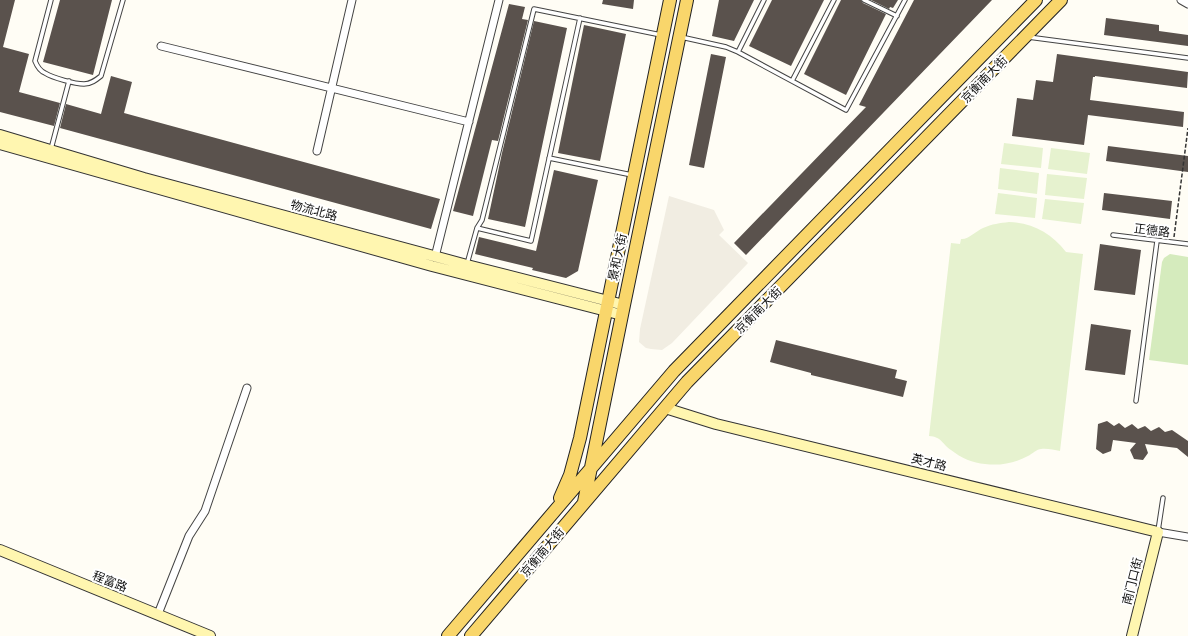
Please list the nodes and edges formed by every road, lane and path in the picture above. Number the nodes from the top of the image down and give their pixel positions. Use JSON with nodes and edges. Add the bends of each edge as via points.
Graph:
{"nodes":[{"id":1,"x":51,"y":0,"type":"edge"},
{"id":2,"x":123,"y":0,"type":"edge"},
{"id":3,"x":352,"y":0,"type":"edge"},
{"id":4,"x":499,"y":0,"type":"edge"},
{"id":5,"x":670,"y":0,"type":"edge"},
{"id":6,"x":687,"y":0,"type":"edge"},
{"id":7,"x":764,"y":0,"type":"edge"},
{"id":8,"x":834,"y":0,"type":"edge"},
{"id":9,"x":864,"y":0,"type":"edge"},
{"id":10,"x":905,"y":0,"type":"edge"},
{"id":11,"x":1036,"y":0,"type":"edge"},
{"id":12,"x":1061,"y":0,"type":"edge"},
{"id":13,"x":1181,"y":0,"type":"edge"},
{"id":14,"x":1188,"y":4,"type":"edge"},
{"id":15,"x":897,"y":16,"type":"junction"},
{"id":16,"x":580,"y":18,"type":"junction"},
{"id":17,"x":663,"y":35,"type":"junction"},
{"id":18,"x":679,"y":37,"type":"junction"},
{"id":19,"x":1025,"y":37,"type":"junction"},
{"id":20,"x":161,"y":46,"type":"dead end"},
{"id":21,"x":738,"y":52,"type":"junction"},
{"id":22,"x":1188,"y":58,"type":"edge"},
{"id":23,"x":69,"y":81,"type":"junction"},
{"id":24,"x":792,"y":81,"type":"junction"},
{"id":25,"x":332,"y":88,"type":"junction"},
{"id":26,"x":469,"y":122,"type":"junction"},
{"id":27,"x":1188,"y":128,"type":"edge"},
{"id":28,"x":0,"y":135,"type":"edge"},
{"id":29,"x":0,"y":144,"type":"edge"},
{"id":30,"x":51,"y":150,"type":"junction"},
{"id":31,"x":317,"y":151,"type":"dead end"},
{"id":32,"x":549,"y":158,"type":"junction"},
{"id":33,"x":634,"y":175,"type":"junction"},
{"id":34,"x":477,"y":228,"type":"junction"},
{"id":35,"x":1113,"y":235,"type":"dead end"},
{"id":36,"x":1157,"y":240,"type":"junction"},
{"id":37,"x":1173,"y":242,"type":"junction"},
{"id":38,"x":1188,"y":244,"type":"edge"},
{"id":39,"x":436,"y":253,"type":"dead end"},
{"id":40,"x":467,"y":265,"type":"junction"},
{"id":41,"x":606,"y":306,"type":"junction"},
{"id":42,"x":623,"y":310,"type":"junction"},
{"id":43,"x":247,"y":388,"type":"dead end"},
{"id":44,"x":1136,"y":401,"type":"dead end"},
{"id":45,"x":665,"y":408,"type":"junction"},
{"id":46,"x":591,"y":468,"type":"junction"},
{"id":47,"x":1163,"y":498,"type":"dead end"},
{"id":48,"x":584,"y":503,"type":"junction"},
{"id":49,"x":554,"y":512,"type":"junction"},
{"id":50,"x":1158,"y":532,"type":"junction"},
{"id":51,"x":1188,"y":537,"type":"edge"},
{"id":52,"x":0,"y":550,"type":"edge"},
{"id":53,"x":158,"y":614,"type":"junction"},
{"id":54,"x":210,"y":636,"type":"edge"},
{"id":55,"x":448,"y":636,"type":"edge"},
{"id":56,"x":471,"y":636,"type":"edge"},
{"id":57,"x":1132,"y":636,"type":"edge"}],
"edges":[{"from":1,"to":23,"type":"lane","via":[[35,61],[44,73]]},
{"from":2,"to":23,"type":"lane","via":[[101,76],[85,84]]},
{"from":3,"to":25,"type":"street"},
{"from":4,"to":26,"type":"street"},
{"from":5,"to":17,"type":"main road","name":"景和大街"},
{"from":6,"to":18,"type":"main road","name":"景和大街"},
{"from":7,"to":21,"type":"lane"},
{"from":8,"to":24,"type":"lane"},
{"from":9,"to":15,"type":"lane"},
{"from":10,"to":15,"type":"lane"},
{"from":11,"to":46,"type":"main road","name":"京衡南大街","via":[[674,370]]},
{"from":12,"to":19,"type":"main road","name":"京衡南大街"},
{"from":13,"to":14,"type":"street"},
{"from":15,"to":24,"type":"lane","via":[[846,110]]},
{"from":16,"to":17,"type":"lane"},
{"from":16,"to":32,"type":"lane"},
{"from":16,"to":34,"type":"lane","via":[[534,9],[482,220]]},
{"from":17,"to":33,"type":"main road","name":"景和大街"},
{"from":18,"to":21,"type":"lane"},
{"from":18,"to":42,"type":"main road","name":"景和大街"},
{"from":19,"to":22,"type":"lane"},
{"from":19,"to":45,"type":"main road","name":"京衡南大街","via":[[687,382]]},
{"from":20,"to":25,"type":"street"},
{"from":21,"to":24,"type":"lane"},
{"from":23,"to":30,"type":"lane"},
{"from":25,"to":26,"type":"street"},
{"from":25,"to":31,"type":"street"},
{"from":26,"to":39,"type":"street"},
{"from":27,"to":37,"type":"path"},
{"from":28,"to":30,"type":"street","name":"物流北路"},
{"from":29,"to":41,"type":"street","name":"物流北路","via":[[438,268]]},
{"from":30,"to":40,"type":"street","name":"物流北路","via":[[144,178]]},
{"from":32,"to":33,"type":"lane"},
{"from":32,"to":34,"type":"lane","via":[[531,241]]},
{"from":33,"to":41,"type":"main road","name":"景和大街"},
{"from":34,"to":40,"type":"lane"},
{"from":35,"to":36,"type":"lane","name":"正德路"},
{"from":36,"to":37,"type":"lane","name":"正德路"},
{"from":36,"to":44,"type":"lane"},
{"from":37,"to":38,"type":"lane","name":"正德路"},
{"from":40,"to":41,"type":"street","name":"物流北路"},
{"from":41,"to":42,"type":"street","name":"物流北路"},
{"from":41,"to":49,"type":"main road","name":"景和大街","via":[[580,438],[570,475]]},
{"from":42,"to":46,"type":"main road","name":"景和大街"},
{"from":43,"to":53,"type":"street","via":[[205,511],[189,536]]},
{"from":45,"to":48,"type":"main road","name":"京衡南大街"},
{"from":45,"to":50,"type":"street","name":"英才路","via":[[716,424]]},
{"from":46,"to":48,"type":"main road","name":"景和大街"},
{"from":46,"to":49,"type":"main road","name":"京衡南大街"},
{"from":47,"to":50,"type":"lane"},
{"from":48,"to":56,"type":"main road","name":"京衡南大街"},
{"from":49,"to":55,"type":"main road","name":"京衡南大街"},
{"from":50,"to":51,"type":"street","name":"英才路"},
{"from":50,"to":57,"type":"street","name":"南门口街"},
{"from":52,"to":53,"type":"street","name":"程富路"},
{"from":53,"to":54,"type":"street","name":"程富路"}]}
